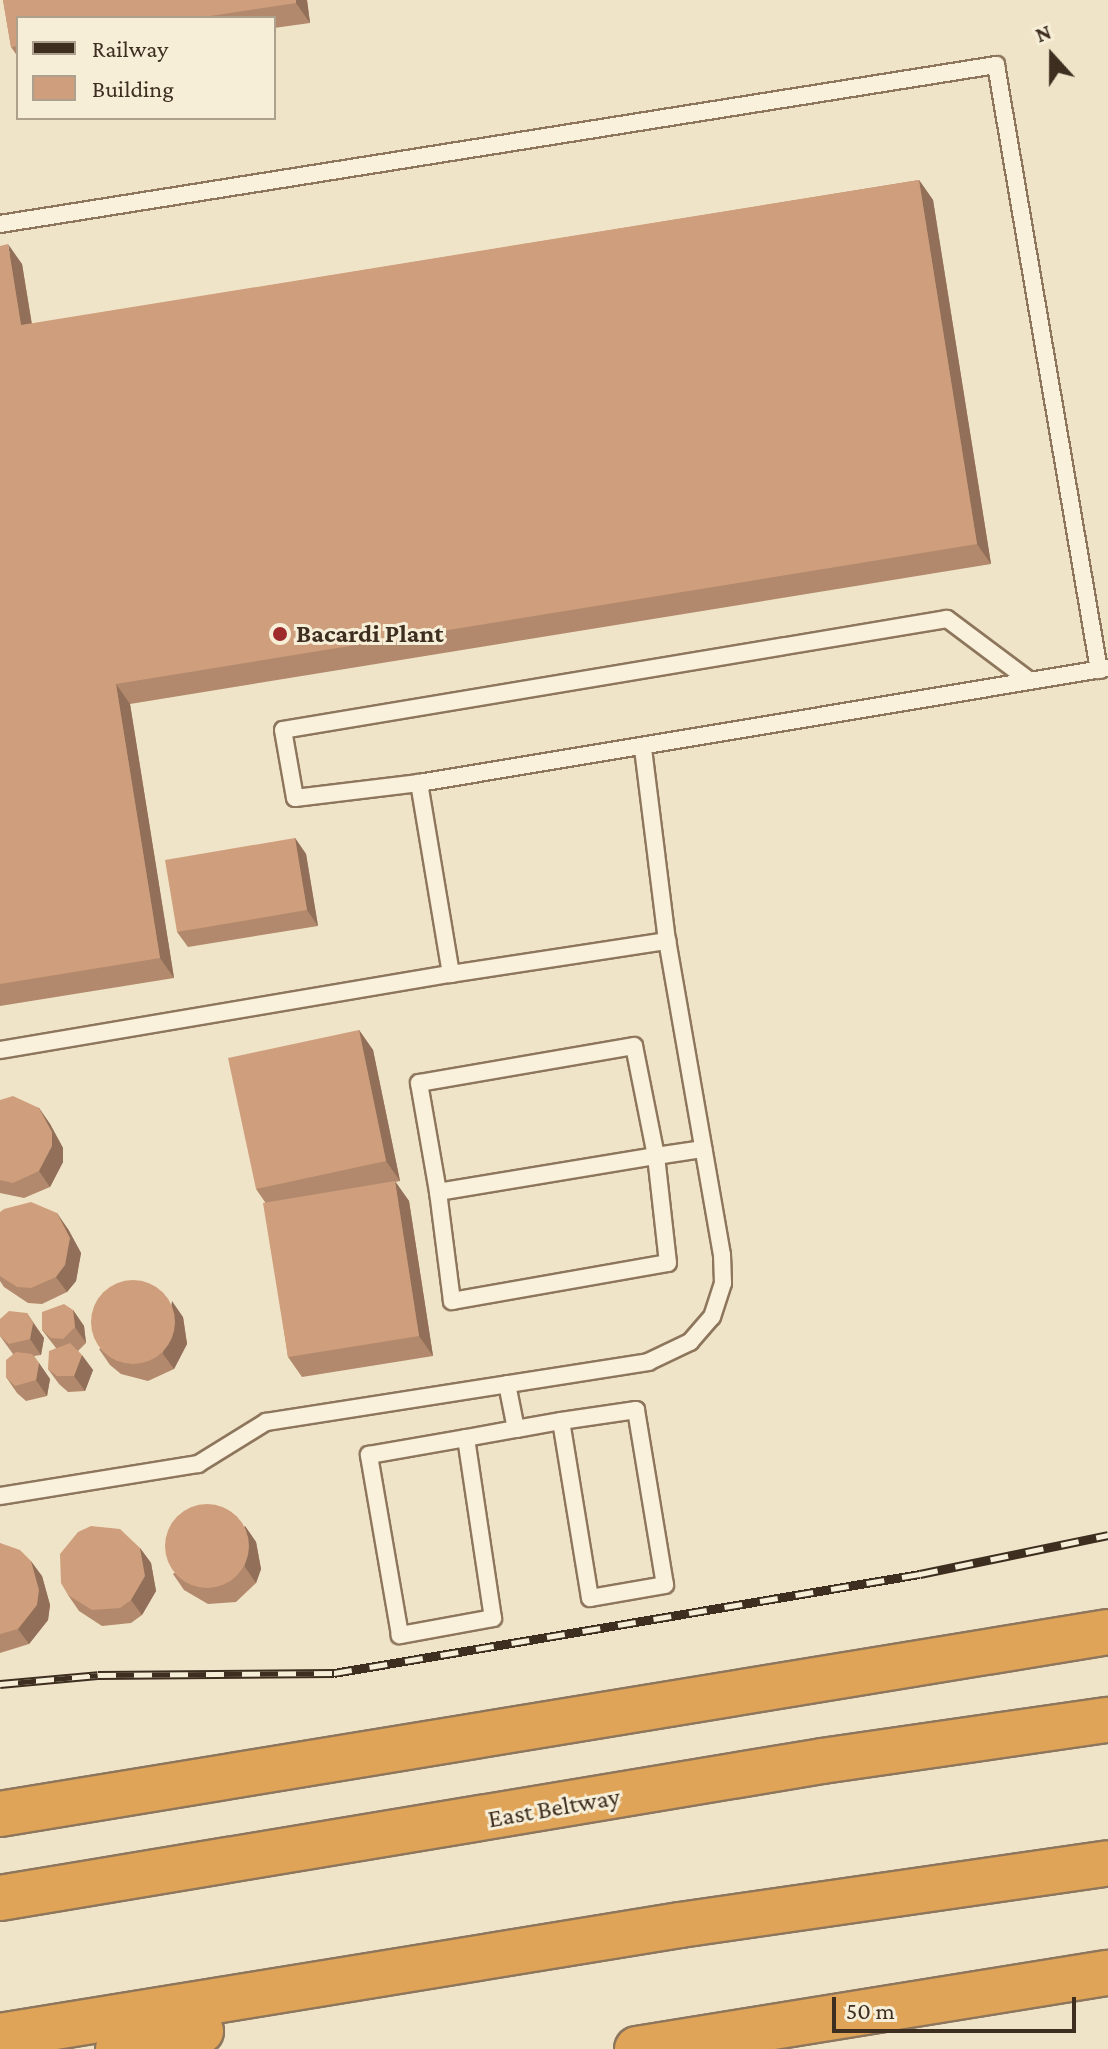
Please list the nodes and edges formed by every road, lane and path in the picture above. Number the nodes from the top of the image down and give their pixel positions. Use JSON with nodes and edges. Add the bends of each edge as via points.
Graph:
{"nodes":[{"id":1,"x":0,"y":224,"type":"edge"},
{"id":2,"x":1103,"y":669,"type":"edge"},
{"id":3,"x":1030,"y":681,"type":"junction"},
{"id":4,"x":643,"y":747,"type":"junction"},
{"id":5,"x":419,"y":783,"type":"junction"},
{"id":6,"x":667,"y":941,"type":"junction"},
{"id":7,"x":451,"y":974,"type":"junction"},
{"id":8,"x":0,"y":1050,"type":"edge"},
{"id":9,"x":703,"y":1149,"type":"junction"},
{"id":10,"x":656,"y":1156,"type":"junction"},
{"id":11,"x":438,"y":1192,"type":"junction"},
{"id":12,"x":507,"y":1384,"type":"junction"},
{"id":13,"x":561,"y":1421,"type":"junction"},
{"id":14,"x":516,"y":1429,"type":"junction"},
{"id":15,"x":466,"y":1438,"type":"junction"},
{"id":16,"x":0,"y":1496,"type":"edge"},
{"id":17,"x":1108,"y":1632,"type":"edge"},
{"id":18,"x":1108,"y":1720,"type":"edge"},
{"id":19,"x":0,"y":1814,"type":"edge"},
{"id":20,"x":1108,"y":1863,"type":"edge"},
{"id":21,"x":0,"y":1898,"type":"edge"},
{"id":22,"x":680,"y":1925,"type":"junction"},
{"id":23,"x":1108,"y":1973,"type":"edge"},
{"id":24,"x":0,"y":2036,"type":"edge"},
{"id":25,"x":118,"y":2049,"type":"edge"},
{"id":26,"x":637,"y":2049,"type":"edge"}],
"edges":[{"from":1,"to":2,"type":"lane","via":[[996,65]]},
{"from":2,"to":3,"type":"lane"},
{"from":3,"to":4,"type":"lane"},
{"from":3,"to":5,"type":"lane","via":[[947,619],[283,730],[295,798]]},
{"from":4,"to":5,"type":"lane"},
{"from":4,"to":6,"type":"lane"},
{"from":5,"to":7,"type":"lane"},
{"from":6,"to":7,"type":"lane"},
{"from":6,"to":9,"type":"lane"},
{"from":7,"to":8,"type":"lane"},
{"from":9,"to":10,"type":"lane"},
{"from":9,"to":12,"type":"lane","via":[[722,1255],[723,1283],[712,1317],[690,1342],[648,1362]]},
{"from":10,"to":11,"type":"lane"},
{"from":10,"to":11,"type":"lane","via":[[668,1263],[452,1301]]},
{"from":10,"to":11,"type":"lane","via":[[634,1046],[419,1083]]},
{"from":12,"to":14,"type":"lane"},
{"from":12,"to":16,"type":"lane","via":[[266,1422],[198,1464]]},
{"from":13,"to":13,"type":"lane","via":[[590,1598],[665,1585],[636,1410]]},
{"from":13,"to":14,"type":"lane"},
{"from":14,"to":15,"type":"lane"},
{"from":15,"to":15,"type":"lane","via":[[493,1618],[400,1635],[369,1455]]},
{"from":17,"to":19,"type":"highway"},
{"from":18,"to":21,"type":"highway","name":"East Beltway","via":[[822,1761]]},
{"from":20,"to":22,"type":"highway"},
{"from":22,"to":24,"type":"highway"},
{"from":22,"to":25,"type":"highway"},
{"from":23,"to":26,"type":"highway"}]}
